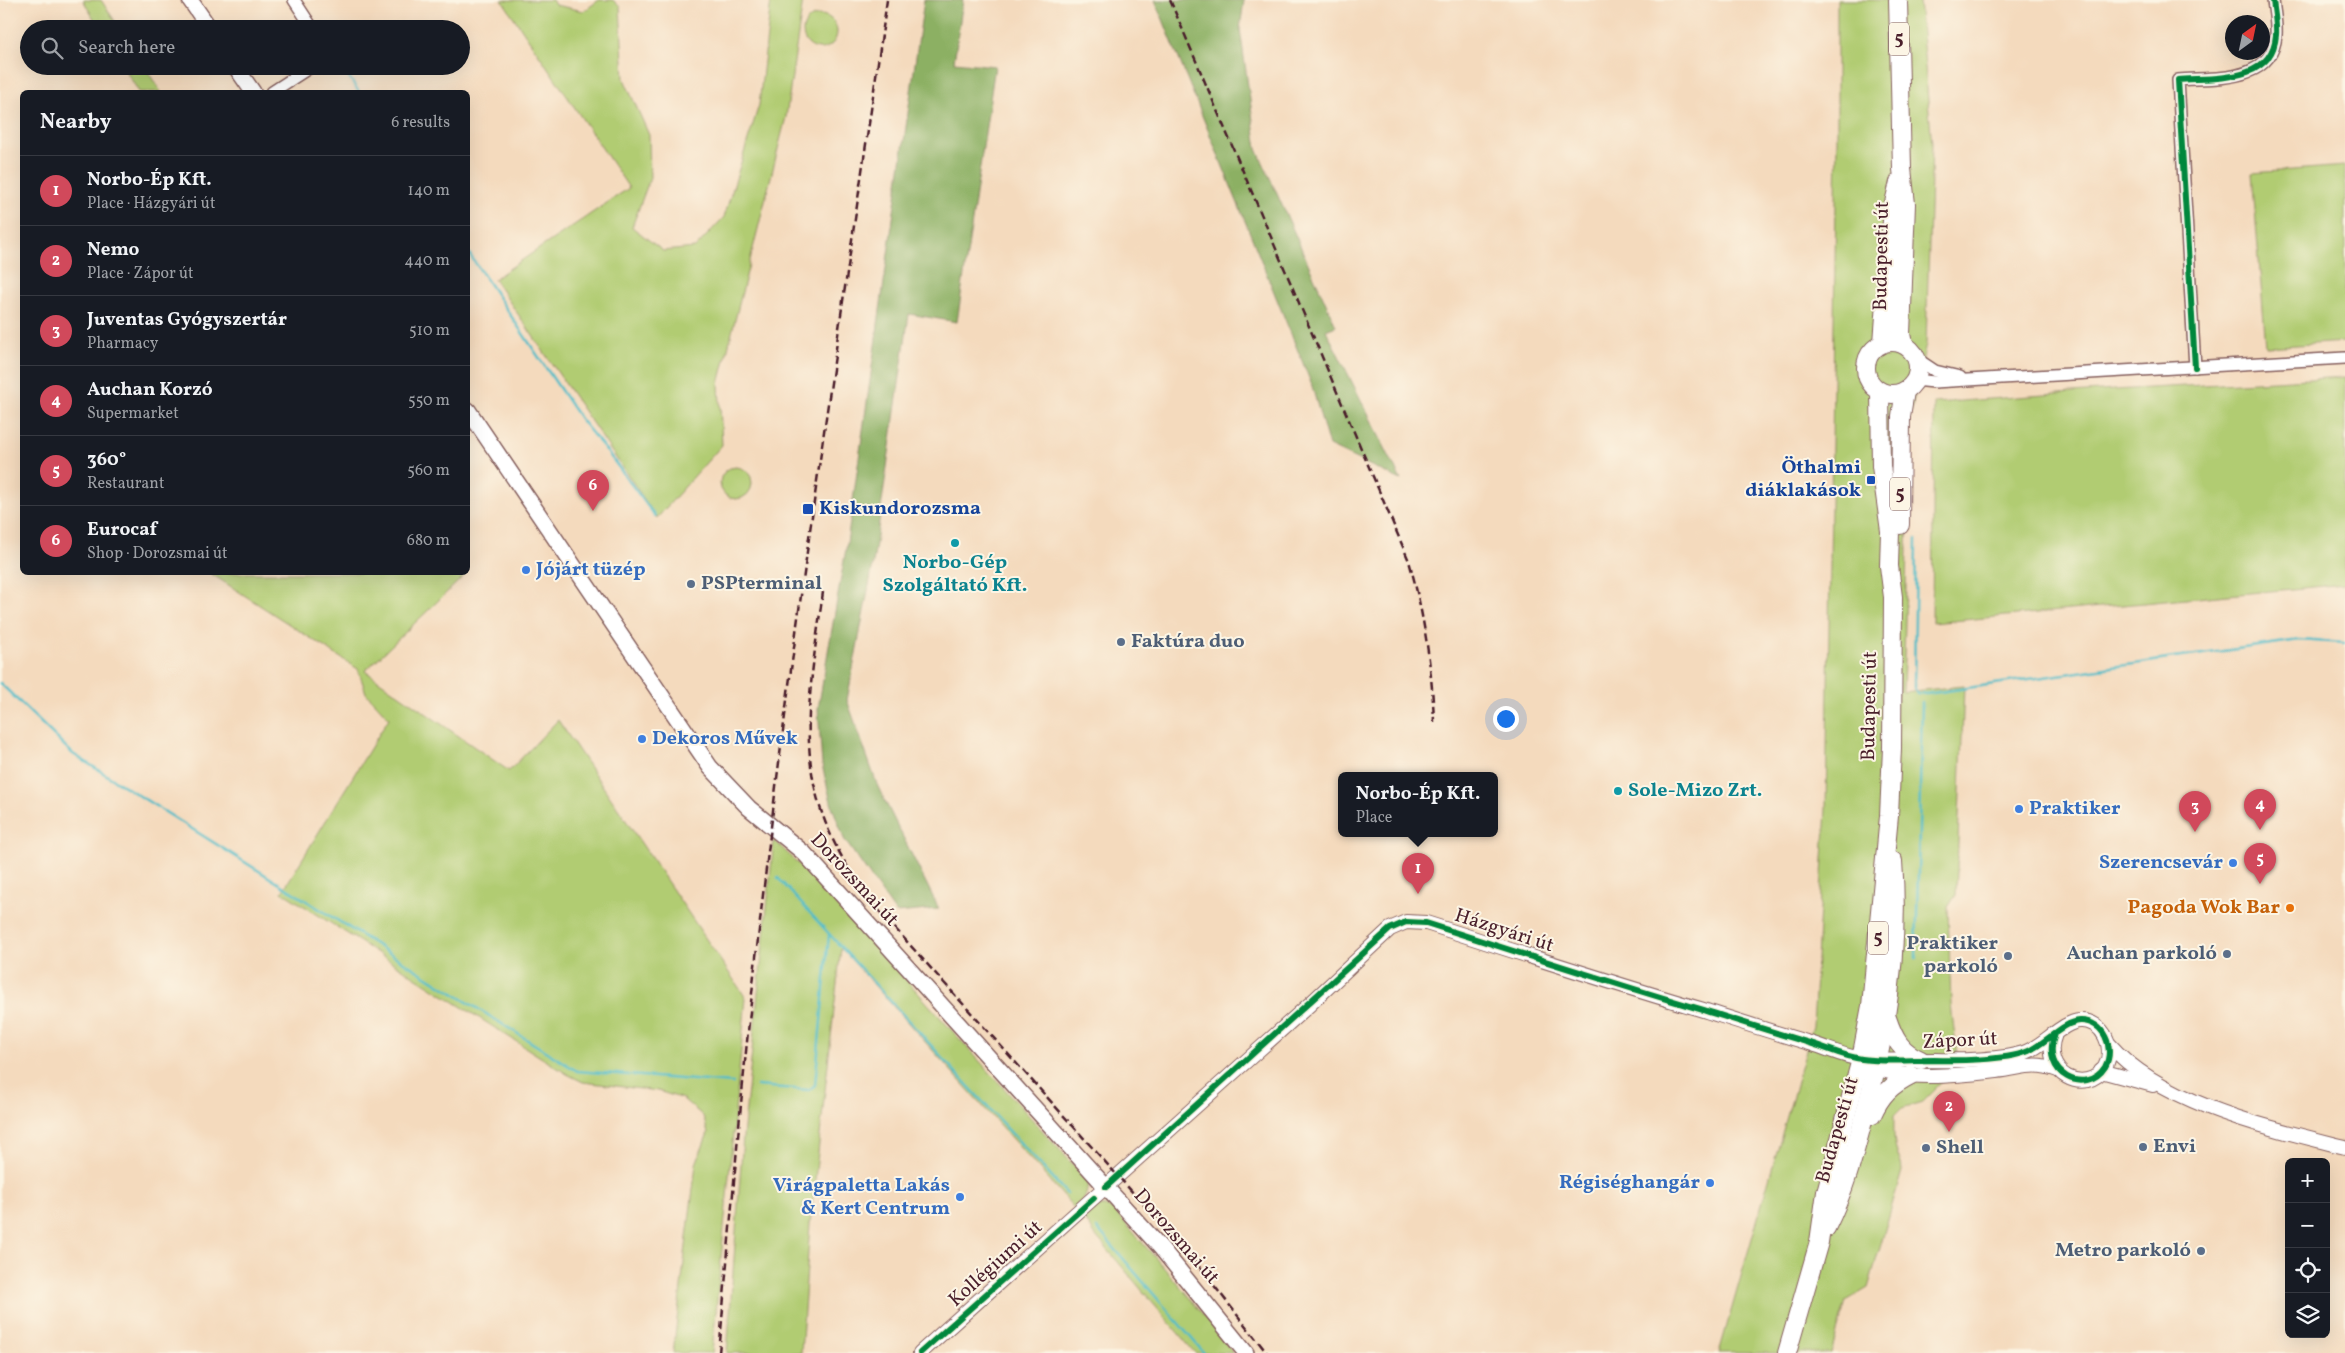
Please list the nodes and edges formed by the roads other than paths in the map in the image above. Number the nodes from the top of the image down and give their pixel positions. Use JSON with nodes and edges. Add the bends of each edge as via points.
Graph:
{"nodes":[{"id":1,"x":190,"y":0,"type":"edge"},
{"id":2,"x":294,"y":0,"type":"edge"},
{"id":3,"x":1898,"y":0,"type":"edge"},
{"id":4,"x":2273,"y":0,"type":"edge"},
{"id":5,"x":204,"y":20,"type":"edge"},
{"id":6,"x":306,"y":20,"type":"edge"},
{"id":7,"x":241,"y":75,"type":"edge"},
{"id":8,"x":298,"y":75,"type":"edge"},
{"id":9,"x":252,"y":90,"type":"edge"},
{"id":10,"x":275,"y":90,"type":"edge"},
{"id":11,"x":1902,"y":169,"type":"junction"},
{"id":12,"x":1883,"y":343,"type":"junction"},
{"id":13,"x":1903,"y":344,"type":"junction"},
{"id":14,"x":2345,"y":358,"type":"edge"},
{"id":15,"x":1916,"y":359,"type":"junction"},
{"id":16,"x":2195,"y":367,"type":"junction"},
{"id":17,"x":1972,"y":379,"type":"junction"},
{"id":18,"x":1910,"y":385,"type":"junction"},
{"id":19,"x":1880,"y":392,"type":"junction"},
{"id":20,"x":470,"y":413,"type":"edge"},
{"id":21,"x":1893,"y":597,"type":"junction"},
{"id":22,"x":1889,"y":816,"type":"junction"},
{"id":23,"x":1887,"y":1016,"type":"junction"},
{"id":24,"x":2055,"y":1034,"type":"junction"},
{"id":25,"x":2109,"y":1044,"type":"junction"},
{"id":26,"x":1861,"y":1059,"type":"junction"},
{"id":27,"x":1921,"y":1060,"type":"junction"},
{"id":28,"x":1878,"y":1064,"type":"junction"},
{"id":29,"x":2058,"y":1070,"type":"junction"},
{"id":30,"x":2101,"y":1071,"type":"junction"},
{"id":31,"x":1911,"y":1075,"type":"junction"},
{"id":32,"x":2166,"y":1088,"type":"junction"},
{"id":33,"x":1858,"y":1139,"type":"junction"},
{"id":34,"x":2345,"y":1147,"type":"edge"},
{"id":35,"x":1106,"y":1187,"type":"junction"},
{"id":36,"x":1819,"y":1242,"type":"junction"},
{"id":37,"x":920,"y":1353,"type":"edge"},
{"id":38,"x":1246,"y":1353,"type":"edge"},
{"id":39,"x":1787,"y":1353,"type":"edge"}],
"edges":[{"from":1,"to":5,"type":"main road"},
{"from":2,"to":6,"type":"street"},
{"from":3,"to":11,"type":"main road","name":"Budapesti út","number":"5"},
{"from":4,"to":16,"type":"street","via":[[2275,44],[2264,63],[2242,75],[2178,80]]},
{"from":7,"to":9,"type":"main road"},
{"from":8,"to":10,"type":"street"},
{"from":11,"to":12,"type":"main road","name":"Budapesti út","number":"5","via":[[1893,207]]},
{"from":11,"to":13,"type":"main road","name":"Budapesti út","number":"5","via":[[1906,204]]},
{"from":12,"to":13,"type":"main road"},
{"from":12,"to":19,"type":"main road","via":[[1874,348],[1865,366],[1869,381]]},
{"from":13,"to":15,"type":"main road"},
{"from":14,"to":16,"type":"street"},
{"from":15,"to":17,"type":"street","via":[[1935,371]]},
{"from":15,"to":18,"type":"main road","name":"Budapesti út","number":"5","via":[[1918,370]]},
{"from":16,"to":17,"type":"street"},
{"from":17,"to":18,"type":"street"},
{"from":18,"to":19,"type":"main road","via":[[1892,394]]},
{"from":18,"to":21,"type":"main road","name":"Budapesti út","number":"5","via":[[1900,416],[1899,568]]},
{"from":19,"to":21,"type":"main road","name":"Budapesti út","number":"5","via":[[1881,466],[1890,532],[1889,566]]},
{"from":20,"to":35,"type":"main road","name":"Dorozsmai út","via":[[710,767],[749,808],[804,853]]},
{"from":21,"to":22,"type":"main road","name":"Budapesti út","number":"5"},
{"from":22,"to":23,"type":"main road","name":"Budapesti út","number":"5","via":[[1896,898]]},
{"from":22,"to":26,"type":"main road","name":"Budapesti út","number":"5","via":[[1871,1006]]},
{"from":23,"to":27,"type":"main road","via":[[1898,1045]]},
{"from":23,"to":28,"type":"main road","name":"Budapesti út","number":"5"},
{"from":24,"to":25,"type":"street","name":"Zápor út","via":[[2062,1027],[2083,1021],[2101,1030]]},
{"from":24,"to":27,"type":"street","name":"Zápor út","via":[[2024,1053],[1958,1061]]},
{"from":24,"to":29,"type":"street","via":[[2051,1045],[2052,1060]]},
{"from":25,"to":30,"type":"street","via":[[2109,1055]]},
{"from":25,"to":32,"type":"street","name":"Zápor út","via":[[2127,1064]]},
{"from":26,"to":28,"type":"street","name":"Zápor út"},
{"from":26,"to":35,"type":"street","name":"Házgyári út","via":[[1426,923],[1406,922],[1390,929]]},
{"from":26,"to":36,"type":"main road","name":"Budapesti út","number":"5","via":[[1826,1192]]},
{"from":27,"to":28,"type":"street","name":"Zápor út"},
{"from":28,"to":31,"type":"street","name":"Zápor út","via":[[1887,1073]]},
{"from":28,"to":33,"type":"main road","name":"Budapesti út","number":"5"},
{"from":29,"to":30,"type":"street","name":"Zápor út","via":[[2068,1078],[2078,1080]]},
{"from":29,"to":31,"type":"street","name":"Zápor út","via":[[2040,1064],[1982,1073]]},
{"from":30,"to":32,"type":"street","name":"Zápor út"},
{"from":31,"to":33,"type":"main road","via":[[1889,1088],[1880,1098]]},
{"from":32,"to":34,"type":"street","name":"Zápor út","via":[[2231,1115]]},
{"from":33,"to":36,"type":"main road","name":"Budapesti út","number":"5","via":[[1841,1197]]},
{"from":35,"to":37,"type":"street","name":"Kollégiumi út"},
{"from":35,"to":38,"type":"main road","name":"Dorozsmai út","via":[[1198,1291]]},
{"from":36,"to":39,"type":"main road","name":"Budapesti út","number":"5"}]}
